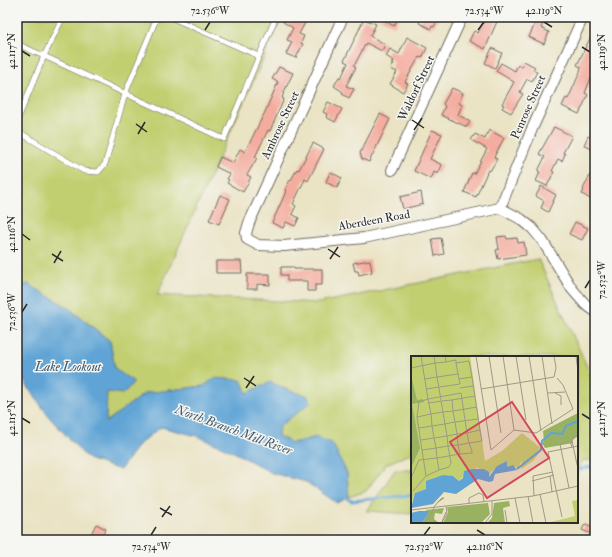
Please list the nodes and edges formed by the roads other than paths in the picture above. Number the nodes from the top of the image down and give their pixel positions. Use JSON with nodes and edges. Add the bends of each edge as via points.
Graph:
{"nodes":[{"id":1,"x":63,"y":17,"type":"edge"},
{"id":2,"x":157,"y":17,"type":"edge"},
{"id":3,"x":170,"y":17,"type":"edge"},
{"id":4,"x":276,"y":17,"type":"edge"},
{"id":5,"x":343,"y":17,"type":"edge"},
{"id":6,"x":462,"y":17,"type":"edge"},
{"id":7,"x":583,"y":17,"type":"edge"},
{"id":8,"x":17,"y":44,"type":"edge"},
{"id":9,"x":44,"y":56,"type":"junction"},
{"id":10,"x":259,"y":56,"type":"junction"},
{"id":11,"x":125,"y":94,"type":"junction"},
{"id":12,"x":17,"y":121,"type":"edge"},
{"id":13,"x":17,"y":131,"type":"edge"},
{"id":14,"x":392,"y":170,"type":"dead end"},
{"id":15,"x":500,"y":208,"type":"junction"},
{"id":16,"x":251,"y":243,"type":"joint"},
{"id":17,"x":595,"y":311,"type":"edge"}],
"edges":[{"from":1,"to":9,"type":"lane"},
{"from":2,"to":11,"type":"lane"},
{"from":3,"to":10,"type":"lane"},
{"from":4,"to":10,"type":"lane"},
{"from":5,"to":16,"type":"street","name":"Ambrose Street","via":[[249,223],[246,237]]},
{"from":6,"to":14,"type":"street","name":"Waldorf Street"},
{"from":7,"to":15,"type":"street","name":"Penrose Street","via":[[532,129]]},
{"from":8,"to":9,"type":"lane"},
{"from":9,"to":11,"type":"lane"},
{"from":9,"to":12,"type":"lane"},
{"from":10,"to":11,"type":"lane","via":[[224,139]]},
{"from":11,"to":13,"type":"lane","via":[[105,164],[98,172],[84,171]]},
{"from":15,"to":16,"type":"street","name":"Aberdeen Road","via":[[364,238],[284,246]]},
{"from":15,"to":17,"type":"street","via":[[532,228],[572,289]]}]}
